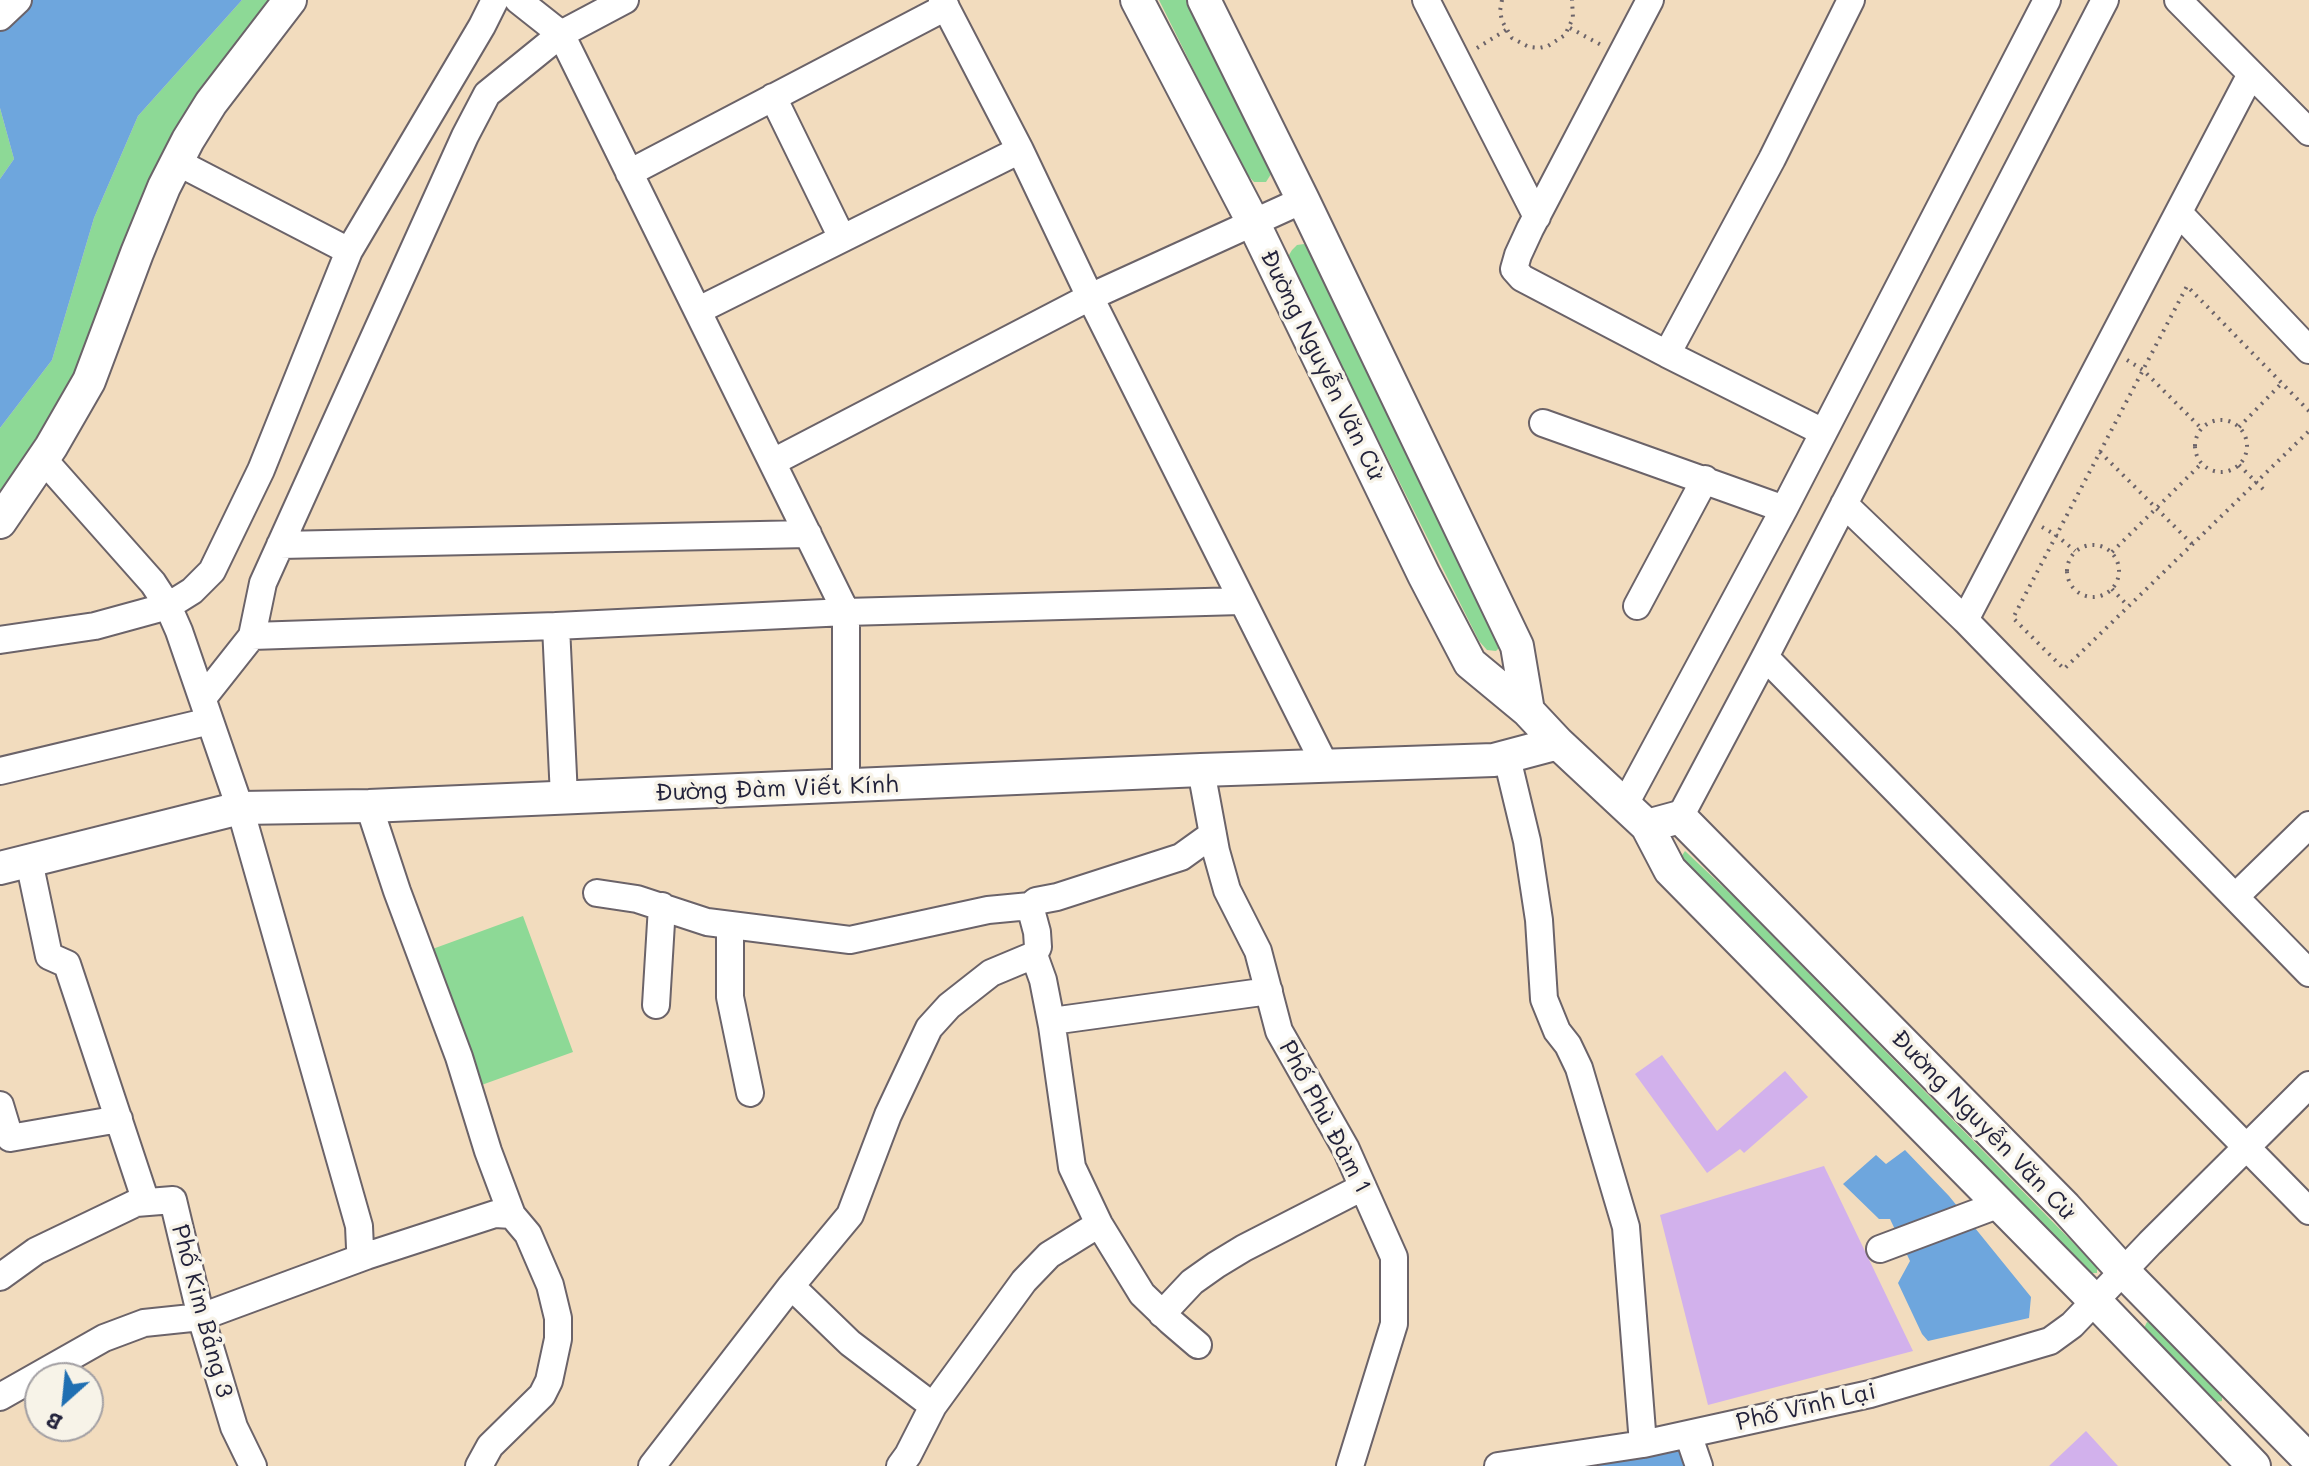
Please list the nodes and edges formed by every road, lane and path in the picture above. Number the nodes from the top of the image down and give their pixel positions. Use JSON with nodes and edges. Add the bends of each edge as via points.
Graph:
{"nodes":[{"id":1,"x":18,"y":0,"type":"edge"},
{"id":2,"x":290,"y":0,"type":"edge"},
{"id":3,"x":495,"y":0,"type":"edge"},
{"id":4,"x":518,"y":0,"type":"edge"},
{"id":5,"x":625,"y":0,"type":"edge"},
{"id":6,"x":1137,"y":0,"type":"edge"},
{"id":7,"x":1204,"y":0,"type":"edge"},
{"id":8,"x":1426,"y":0,"type":"edge"},
{"id":9,"x":1502,"y":0,"type":"edge"},
{"id":10,"x":1572,"y":0,"type":"edge"},
{"id":11,"x":1650,"y":0,"type":"edge"},
{"id":12,"x":1851,"y":0,"type":"edge"},
{"id":13,"x":2047,"y":0,"type":"edge"},
{"id":14,"x":2105,"y":0,"type":"edge"},
{"id":15,"x":2178,"y":0,"type":"edge"},
{"id":16,"x":944,"y":4,"type":"edge"},
{"id":17,"x":0,"y":17,"type":"edge"},
{"id":18,"x":1570,"y":28,"type":"junction"},
{"id":19,"x":1506,"y":30,"type":"junction"},
{"id":20,"x":561,"y":34,"type":"junction"},
{"id":21,"x":1606,"y":48,"type":"dead end"},
{"id":22,"x":1471,"y":52,"type":"dead end"},
{"id":23,"x":2251,"y":74,"type":"junction"},
{"id":24,"x":773,"y":97,"type":"junction"},
{"id":25,"x":2309,"y":132,"type":"edge"},
{"id":26,"x":1020,"y":150,"type":"junction"},
{"id":27,"x":177,"y":162,"type":"junction"},
{"id":28,"x":629,"y":173,"type":"junction"},
{"id":29,"x":1303,"y":200,"type":"junction"},
{"id":30,"x":2179,"y":213,"type":"junction"},
{"id":31,"x":1537,"y":217,"type":"junction"},
{"id":32,"x":1254,"y":224,"type":"junction"},
{"id":33,"x":842,"y":238,"type":"junction"},
{"id":34,"x":349,"y":251,"type":"junction"},
{"id":35,"x":1090,"y":297,"type":"junction"},
{"id":36,"x":699,"y":310,"type":"junction"},
{"id":37,"x":2309,"y":350,"type":"edge"},
{"id":38,"x":1667,"y":354,"type":"junction"},
{"id":39,"x":2127,"y":360,"type":"dead end"},
{"id":40,"x":2143,"y":370,"type":"junction"},
{"id":41,"x":2282,"y":383,"type":"junction"},
{"id":42,"x":2309,"y":411,"type":"edge"},
{"id":43,"x":1543,"y":423,"type":"dead end"},
{"id":44,"x":2239,"y":427,"type":"junction"},
{"id":45,"x":2201,"y":428,"type":"junction"},
{"id":46,"x":2309,"y":431,"type":"edge"},
{"id":47,"x":1823,"y":432,"type":"junction"},
{"id":48,"x":2100,"y":452,"type":"junction"},
{"id":49,"x":43,"y":459,"type":"junction"},
{"id":50,"x":773,"y":462,"type":"junction"},
{"id":51,"x":2201,"y":464,"type":"junction"},
{"id":52,"x":2239,"y":465,"type":"junction"},
{"id":53,"x":1705,"y":479,"type":"junction"},
{"id":54,"x":2256,"y":482,"type":"junction"},
{"id":55,"x":2267,"y":493,"type":"dead end"},
{"id":56,"x":1844,"y":504,"type":"junction"},
{"id":57,"x":2156,"y":508,"type":"junction"},
{"id":58,"x":1784,"y":509,"type":"junction"},
{"id":59,"x":0,"y":522,"type":"edge"},
{"id":60,"x":2042,"y":527,"type":"dead end"},
{"id":61,"x":808,"y":534,"type":"junction"},
{"id":62,"x":2056,"y":535,"type":"junction"},
{"id":63,"x":2192,"y":544,"type":"junction"},
{"id":64,"x":280,"y":545,"type":"junction"},
{"id":65,"x":2075,"y":551,"type":"junction"},
{"id":66,"x":2112,"y":552,"type":"junction"},
{"id":67,"x":2112,"y":589,"type":"junction"},
{"id":68,"x":1241,"y":601,"type":"junction"},
{"id":69,"x":168,"y":606,"type":"junction"},
{"id":70,"x":1637,"y":606,"type":"dead end"},
{"id":71,"x":2128,"y":606,"type":"junction"},
{"id":72,"x":846,"y":612,"type":"junction"},
{"id":73,"x":1965,"y":620,"type":"junction"},
{"id":74,"x":556,"y":626,"type":"junction"},
{"id":75,"x":252,"y":636,"type":"junction"},
{"id":76,"x":0,"y":640,"type":"edge"},
{"id":77,"x":1765,"y":657,"type":"junction"},
{"id":78,"x":207,"y":710,"type":"junction"},
{"id":79,"x":1528,"y":711,"type":"junction"},
{"id":80,"x":1558,"y":743,"type":"junction"},
{"id":81,"x":1507,"y":758,"type":"junction"},
{"id":82,"x":1326,"y":767,"type":"junction"},
{"id":83,"x":1201,"y":770,"type":"junction"},
{"id":84,"x":0,"y":771,"type":"edge"},
{"id":85,"x":846,"y":787,"type":"junction"},
{"id":86,"x":564,"y":797,"type":"junction"},
{"id":87,"x":369,"y":806,"type":"junction"},
{"id":88,"x":240,"y":808,"type":"junction"},
{"id":89,"x":1636,"y":816,"type":"junction"},
{"id":90,"x":1680,"y":817,"type":"junction"},
{"id":91,"x":2309,"y":825,"type":"edge"},
{"id":92,"x":1213,"y":834,"type":"junction"},
{"id":93,"x":15,"y":864,"type":"edge"},
{"id":94,"x":597,"y":893,"type":"dead end"},
{"id":95,"x":2235,"y":897,"type":"junction"},
{"id":96,"x":662,"y":906,"type":"junction"},
{"id":97,"x":1030,"y":906,"type":"junction"},
{"id":98,"x":730,"y":925,"type":"junction"},
{"id":99,"x":1034,"y":955,"type":"junction"},
{"id":100,"x":2309,"y":973,"type":"edge"},
{"id":101,"x":1269,"y":991,"type":"junction"},
{"id":102,"x":656,"y":1005,"type":"dead end"},
{"id":103,"x":1052,"y":1021,"type":"junction"},
{"id":104,"x":2309,"y":1085,"type":"edge"},
{"id":105,"x":750,"y":1093,"type":"dead end"},
{"id":106,"x":0,"y":1105,"type":"edge"},
{"id":107,"x":119,"y":1119,"type":"junction"},
{"id":108,"x":2246,"y":1147,"type":"junction"},
{"id":109,"x":1363,"y":1187,"type":"junction"},
{"id":110,"x":146,"y":1202,"type":"junction"},
{"id":111,"x":1987,"y":1209,"type":"junction"},
{"id":112,"x":2309,"y":1211,"type":"edge"},
{"id":113,"x":512,"y":1215,"type":"junction"},
{"id":114,"x":1099,"y":1224,"type":"junction"},
{"id":115,"x":1888,"y":1246,"type":"dead end"},
{"id":116,"x":366,"y":1256,"type":"junction"},
{"id":117,"x":2123,"y":1271,"type":"junction"},
{"id":118,"x":0,"y":1277,"type":"edge"},
{"id":119,"x":791,"y":1286,"type":"junction"},
{"id":120,"x":2096,"y":1302,"type":"junction"},
{"id":121,"x":1162,"y":1314,"type":"junction"},
{"id":122,"x":201,"y":1317,"type":"junction"},
{"id":123,"x":1198,"y":1345,"type":"dead end"},
{"id":124,"x":0,"y":1397,"type":"edge"},
{"id":125,"x":933,"y":1406,"type":"junction"},
{"id":126,"x":2260,"y":1411,"type":"junction"},
{"id":127,"x":1688,"y":1434,"type":"junction"},
{"id":128,"x":2230,"y":1441,"type":"junction"},
{"id":129,"x":1643,"y":1444,"type":"junction"},
{"id":130,"x":2309,"y":1460,"type":"edge"},
{"id":131,"x":913,"y":1462,"type":"edge"},
{"id":132,"x":253,"y":1466,"type":"edge"},
{"id":133,"x":479,"y":1466,"type":"edge"},
{"id":134,"x":652,"y":1466,"type":"edge"},
{"id":135,"x":1350,"y":1466,"type":"edge"},
{"id":136,"x":1498,"y":1466,"type":"edge"},
{"id":137,"x":1699,"y":1466,"type":"edge"},
{"id":138,"x":2254,"y":1466,"type":"edge"}],
"edges":[{"from":1,"to":17,"type":"street"},
{"from":2,"to":27,"type":"main road","via":[[211,103]]},
{"from":3,"to":34,"type":"street"},
{"from":4,"to":20,"type":"street"},
{"from":5,"to":20,"type":"street"},
{"from":6,"to":32,"type":"main road","name":"Đường Nguyễn Văn Cừ"},
{"from":7,"to":29,"type":"main road"},
{"from":8,"to":31,"type":"street"},
{"from":9,"to":19,"type":"path"},
{"from":10,"to":18,"type":"path"},
{"from":11,"to":31,"type":"street"},
{"from":12,"to":38,"type":"street"},
{"from":13,"to":47,"type":"street"},
{"from":14,"to":56,"type":"street"},
{"from":15,"to":23,"type":"street"},
{"from":16,"to":24,"type":"street"},
{"from":16,"to":26,"type":"street"},
{"from":18,"to":19,"type":"path","via":[[1557,42],[1539,48],[1520,43]]},
{"from":18,"to":21,"type":"path"},
{"from":19,"to":22,"type":"path"},
{"from":20,"to":28,"type":"street"},
{"from":20,"to":64,"type":"street","via":[[487,94]]},
{"from":23,"to":25,"type":"street"},
{"from":23,"to":30,"type":"street"},
{"from":24,"to":28,"type":"street"},
{"from":24,"to":33,"type":"street"},
{"from":26,"to":33,"type":"street"},
{"from":26,"to":35,"type":"street"},
{"from":27,"to":34,"type":"street"},
{"from":27,"to":49,"type":"main road","via":[[89,381]]},
{"from":28,"to":36,"type":"street"},
{"from":29,"to":32,"type":"street"},
{"from":29,"to":79,"type":"main road","via":[[1517,646]]},
{"from":30,"to":37,"type":"street"},
{"from":30,"to":73,"type":"street"},
{"from":31,"to":38,"type":"street","via":[[1514,263],[1517,274]]},
{"from":32,"to":35,"type":"street"},
{"from":32,"to":79,"type":"main road","name":"Đường Nguyễn Văn Cừ","via":[[1470,663]]},
{"from":33,"to":36,"type":"street"},
{"from":34,"to":69,"type":"street","via":[[226,546],[212,571]]},
{"from":35,"to":50,"type":"street"},
{"from":35,"to":68,"type":"street"},
{"from":36,"to":50,"type":"street"},
{"from":38,"to":47,"type":"street"},
{"from":39,"to":40,"type":"path"},
{"from":40,"to":41,"type":"path","via":[[2187,286]]},
{"from":40,"to":45,"type":"path"},
{"from":40,"to":48,"type":"path"},
{"from":41,"to":42,"type":"path"},
{"from":41,"to":44,"type":"path"},
{"from":43,"to":53,"type":"street"},
{"from":44,"to":45,"type":"path","via":[[2220,420]]},
{"from":44,"to":52,"type":"path","via":[[2247,447]]},
{"from":45,"to":51,"type":"path","via":[[2194,444]]},
{"from":46,"to":54,"type":"path"},
{"from":47,"to":58,"type":"street"},
{"from":48,"to":57,"type":"path"},
{"from":48,"to":62,"type":"path"},
{"from":49,"to":59,"type":"main road"},
{"from":49,"to":69,"type":"street","via":[[136,562]]},
{"from":50,"to":61,"type":"street"},
{"from":51,"to":52,"type":"path","via":[[2220,473]]},
{"from":51,"to":57,"type":"path"},
{"from":52,"to":54,"type":"path"},
{"from":53,"to":58,"type":"street"},
{"from":53,"to":70,"type":"street"},
{"from":54,"to":55,"type":"path"},
{"from":54,"to":63,"type":"path"},
{"from":56,"to":73,"type":"street"},
{"from":56,"to":77,"type":"street"},
{"from":57,"to":63,"type":"path"},
{"from":57,"to":66,"type":"path"},
{"from":58,"to":89,"type":"street"},
{"from":60,"to":62,"type":"path"},
{"from":61,"to":64,"type":"street"},
{"from":61,"to":72,"type":"street"},
{"from":62,"to":65,"type":"path"},
{"from":62,"to":71,"type":"path","via":[[2013,618],[2064,669]]},
{"from":63,"to":71,"type":"path"},
{"from":64,"to":75,"type":"street","via":[[263,583]]},
{"from":65,"to":66,"type":"path","via":[[2092,544]]},
{"from":65,"to":67,"type":"path","via":[[2067,568],[2073,588],[2092,597]]},
{"from":66,"to":67,"type":"path","via":[[2120,571]]},
{"from":67,"to":71,"type":"path"},
{"from":68,"to":72,"type":"street"},
{"from":68,"to":82,"type":"street"},
{"from":69,"to":76,"type":"street","via":[[95,626]]},
{"from":69,"to":78,"type":"street"},
{"from":72,"to":74,"type":"street"},
{"from":72,"to":85,"type":"street"},
{"from":73,"to":95,"type":"street"},
{"from":74,"to":75,"type":"street"},
{"from":74,"to":86,"type":"street"},
{"from":75,"to":78,"type":"street"},
{"from":77,"to":90,"type":"street"},
{"from":77,"to":108,"type":"street"},
{"from":78,"to":84,"type":"street"},
{"from":78,"to":88,"type":"street"},
{"from":79,"to":80,"type":"main road","name":"Đường Nguyễn Văn Cừ"},
{"from":80,"to":81,"type":"main road","name":"Đường Đàm Viết Kính"},
{"from":80,"to":89,"type":"main road","name":"Đường Nguyễn Văn Cừ"},
{"from":81,"to":82,"type":"main road","name":"Đường Đàm Viết Kính"},
{"from":81,"to":129,"type":"street","via":[[1527,841],[1544,999],[1579,1068],[1626,1227]]},
{"from":82,"to":83,"type":"main road","name":"Đường Đàm Viết Kính"},
{"from":83,"to":85,"type":"main road","name":"Đường Đàm Viết Kính"},
{"from":83,"to":92,"type":"street","name":"Phố Phù Đàm 1"},
{"from":85,"to":86,"type":"main road","name":"Đường Đàm Viết Kính"},
{"from":86,"to":87,"type":"main road","name":"Đường Đàm Viết Kính"},
{"from":87,"to":88,"type":"main road","name":"Đường Đàm Viết Kính"},
{"from":87,"to":113,"type":"street"},
{"from":88,"to":93,"type":"main road","name":"Đường Đàm Viết Kính"},
{"from":88,"to":116,"type":"street"},
{"from":89,"to":90,"type":"main road"},
{"from":89,"to":111,"type":"main road","name":"Đường Nguyễn Văn Cừ","via":[[1670,870]]},
{"from":90,"to":117,"type":"main road","name":"Đường Nguyễn Văn Cừ"},
{"from":91,"to":95,"type":"street"},
{"from":92,"to":97,"type":"street","via":[[1181,857]]},
{"from":92,"to":101,"type":"street","name":"Phố Phù Đàm 1","via":[[1227,890],[1258,951]]},
{"from":93,"to":107,"type":"street","via":[[49,956],[67,964]]},
{"from":94,"to":96,"type":"street"},
{"from":95,"to":100,"type":"street"},
{"from":96,"to":98,"type":"street"},
{"from":96,"to":102,"type":"street"},
{"from":97,"to":98,"type":"street","via":[[850,940]]},
{"from":97,"to":99,"type":"street","via":[[1037,932]]},
{"from":98,"to":105,"type":"street","via":[[730,997]]},
{"from":99,"to":103,"type":"street"},
{"from":99,"to":119,"type":"street","via":[[991,973],[929,1028],[850,1215]]},
{"from":101,"to":103,"type":"street"},
{"from":101,"to":109,"type":"street","name":"Phố Phù Đàm 1","via":[[1279,1031]]},
{"from":103,"to":114,"type":"street","via":[[1072,1167]]},
{"from":104,"to":108,"type":"street","name":"Phố Vĩnh Lại"},
{"from":106,"to":107,"type":"street","via":[[10,1138]]},
{"from":107,"to":110,"type":"street"},
{"from":108,"to":112,"type":"street"},
{"from":108,"to":117,"type":"street","name":"Phố Vĩnh Lại"},
{"from":109,"to":121,"type":"street","via":[[1216,1265]]},
{"from":109,"to":135,"type":"street","name":"Phố Phù Đàm 1","via":[[1394,1257],[1394,1324]]},
{"from":110,"to":118,"type":"street","name":"Phố Kim Bảng 3","via":[[36,1251]]},
{"from":110,"to":122,"type":"street","name":"Phố Kim Bảng 3","via":[[173,1200]]},
{"from":111,"to":115,"type":"street"},
{"from":111,"to":120,"type":"main road","name":"Đường Nguyễn Văn Cừ"},
{"from":113,"to":116,"type":"street","via":[[495,1214]]},
{"from":113,"to":133,"type":"street","via":[[528,1234],[550,1285],[558,1339],[542,1395],[490,1446]]},
{"from":114,"to":121,"type":"street","via":[[1142,1294]]},
{"from":114,"to":125,"type":"street","via":[[1049,1255],[1024,1281]]},
{"from":116,"to":122,"type":"street"},
{"from":117,"to":120,"type":"street","name":"Phố Vĩnh Lại"},
{"from":117,"to":126,"type":"main road","name":"Đường Nguyễn Văn Cừ"},
{"from":119,"to":125,"type":"street","via":[[850,1343]]},
{"from":119,"to":134,"type":"street"},
{"from":120,"to":127,"type":"street","name":"Phố Vĩnh Lại","via":[[2050,1341],[1870,1394]]},
{"from":120,"to":128,"type":"main road","name":"Đường Nguyễn Văn Cừ"},
{"from":121,"to":123,"type":"street"},
{"from":122,"to":124,"type":"street","via":[[144,1323],[104,1338]]},
{"from":122,"to":132,"type":"street","name":"Phố Kim Bảng 3","via":[[234,1427]]},
{"from":125,"to":131,"type":"street"},
{"from":126,"to":128,"type":"main road"},
{"from":126,"to":130,"type":"main road","name":"Đường Nguyễn Văn Cừ"},
{"from":127,"to":129,"type":"street","name":"Phố Vĩnh Lại"},
{"from":127,"to":137,"type":"street"},
{"from":128,"to":138,"type":"main road","name":"Đường Nguyễn Văn Cừ"},
{"from":129,"to":136,"type":"street","name":"Phố Vĩnh Lại"}]}
